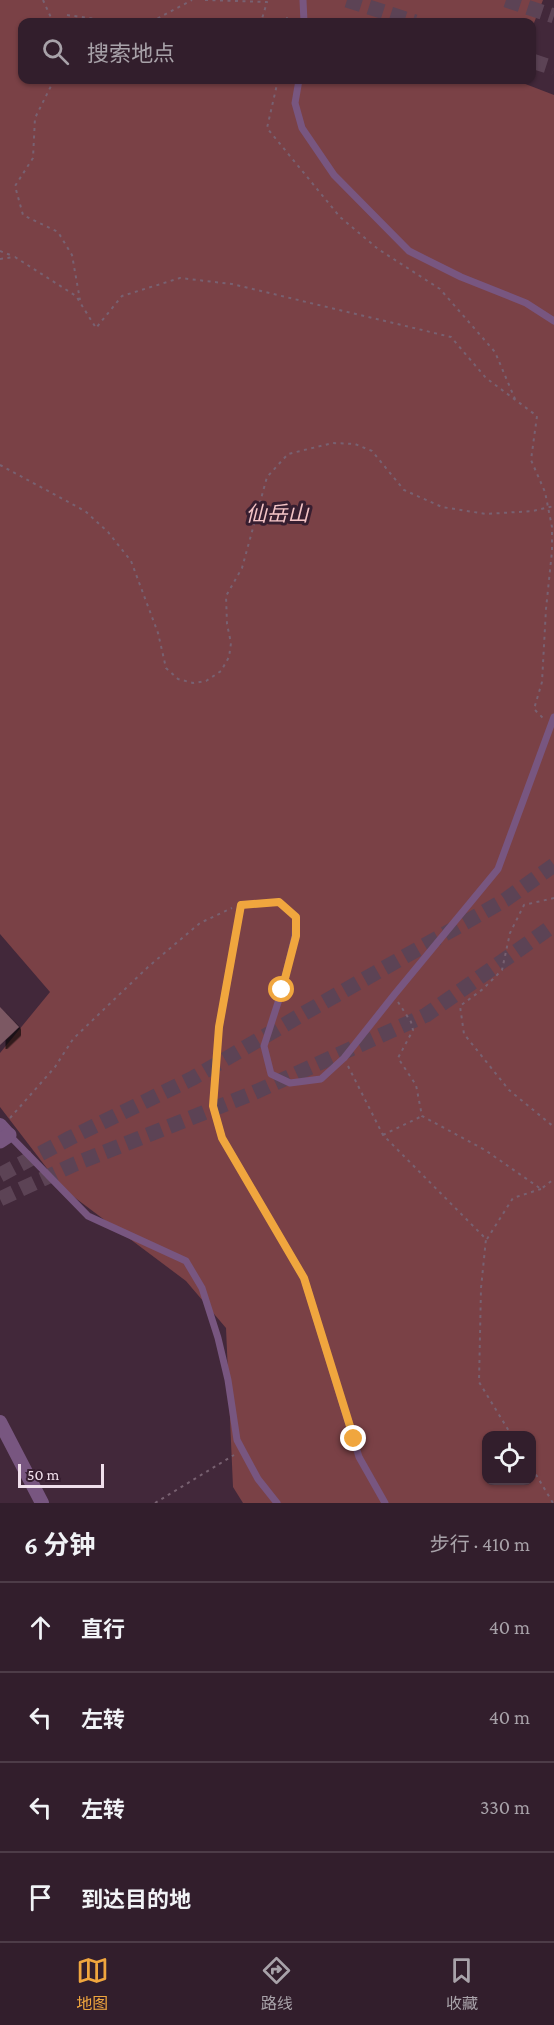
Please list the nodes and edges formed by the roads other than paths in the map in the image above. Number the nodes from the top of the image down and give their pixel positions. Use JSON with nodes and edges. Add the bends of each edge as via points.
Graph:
{"nodes":[{"id":1,"x":303,"y":0,"type":"edge"},
{"id":2,"x":304,"y":18,"type":"edge"},
{"id":3,"x":298,"y":84,"type":"edge"},
{"id":4,"x":554,"y":321,"type":"edge"},
{"id":5,"x":554,"y":717,"type":"edge"},
{"id":6,"x":3,"y":1132,"type":"edge"},
{"id":7,"x":0,"y":1422,"type":"edge"},
{"id":8,"x":42,"y":1503,"type":"edge"},
{"id":9,"x":277,"y":1503,"type":"edge"},
{"id":10,"x":385,"y":1503,"type":"edge"}],
"edges":[{"from":1,"to":2,"type":"lane"},
{"from":3,"to":4,"type":"lane","via":[[295,103],[302,128],[334,175],[409,251],[526,303]]},
{"from":5,"to":10,"type":"lane","via":[[498,869],[344,1058],[321,1079],[290,1083],[271,1074],[264,1046],[296,936],[296,917],[279,902],[241,905],[219,1027],[213,1106],[222,1138],[304,1278],[359,1458]]},
{"from":6,"to":9,"type":"lane","via":[[88,1216],[186,1261],[202,1288],[218,1338],[237,1440],[258,1479]]},
{"from":7,"to":8,"type":"street"}]}
